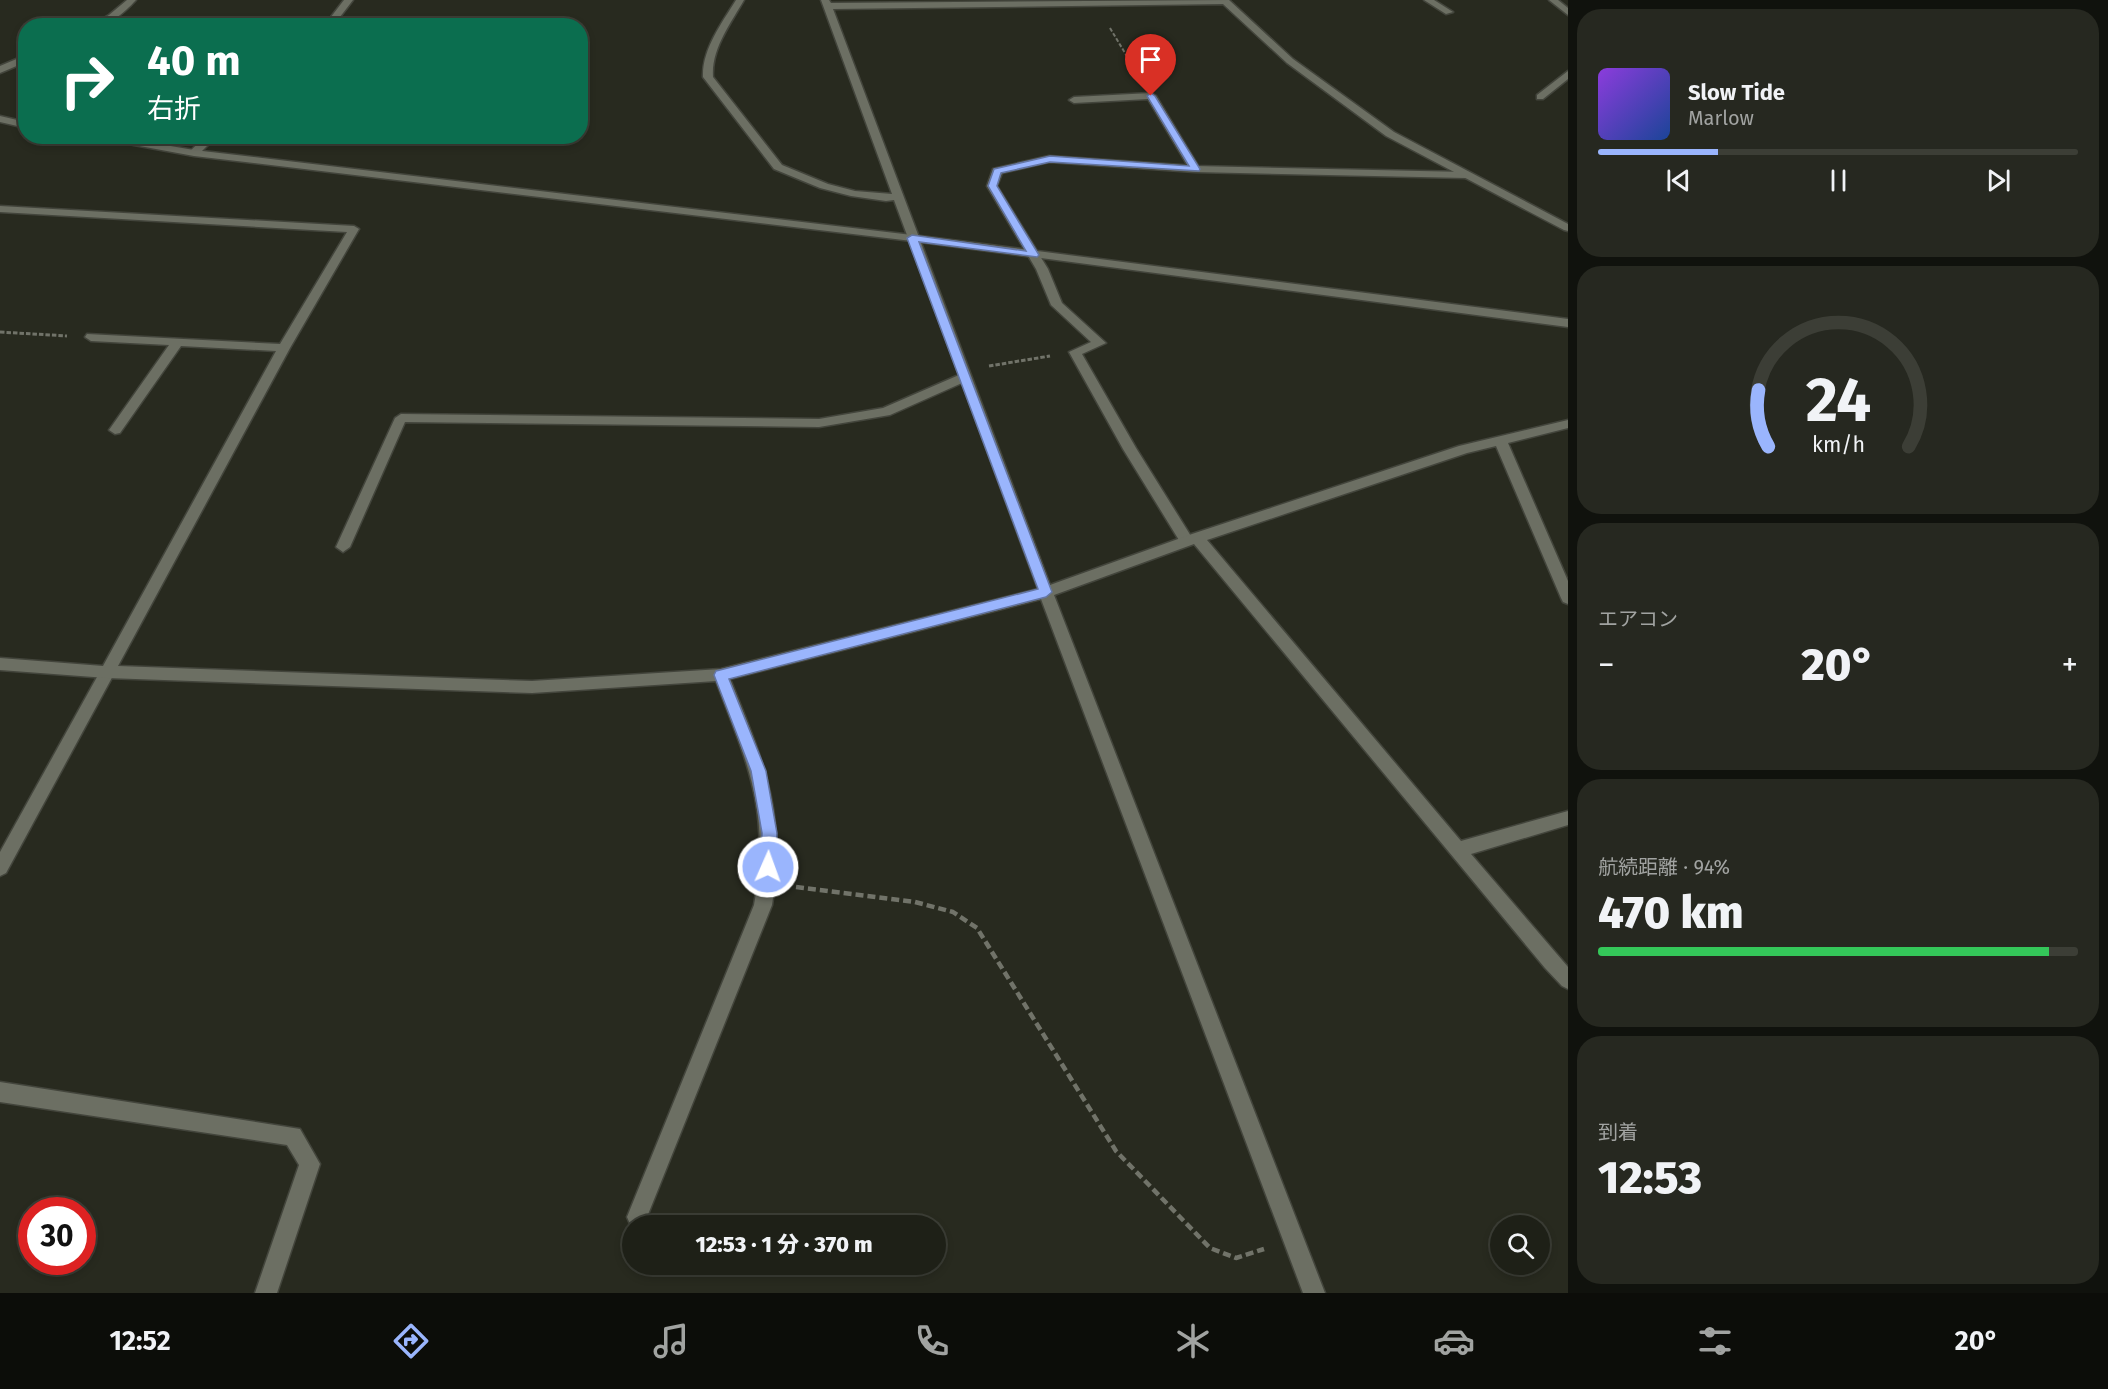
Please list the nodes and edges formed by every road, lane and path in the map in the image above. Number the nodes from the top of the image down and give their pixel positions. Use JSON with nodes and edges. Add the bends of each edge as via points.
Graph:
{"nodes":[{"id":1,"x":132,"y":0,"type":"edge"},
{"id":2,"x":349,"y":0,"type":"edge"},
{"id":3,"x":740,"y":0,"type":"edge"},
{"id":4,"x":1428,"y":0,"type":"edge"},
{"id":5,"x":1553,"y":0,"type":"edge"},
{"id":6,"x":1225,"y":1,"type":"edge"},
{"id":7,"x":1094,"y":2,"type":"junction"},
{"id":8,"x":826,"y":3,"type":"edge"},
{"id":9,"x":1449,"y":12,"type":"dead end"},
{"id":10,"x":1568,"y":12,"type":"edge"},
{"id":11,"x":110,"y":18,"type":"edge"},
{"id":12,"x":334,"y":18,"type":"edge"},
{"id":13,"x":18,"y":62,"type":"edge"},
{"id":14,"x":0,"y":70,"type":"edge"},
{"id":15,"x":1568,"y":74,"type":"edge"},
{"id":16,"x":1151,"y":96,"type":"junction"},
{"id":17,"x":1540,"y":97,"type":"dead end"},
{"id":18,"x":1074,"y":100,"type":"dead end"},
{"id":19,"x":0,"y":119,"type":"edge"},
{"id":20,"x":18,"y":123,"type":"edge"},
{"id":21,"x":139,"y":144,"type":"edge"},
{"id":22,"x":204,"y":144,"type":"edge"},
{"id":23,"x":194,"y":153,"type":"junction"},
{"id":24,"x":1195,"y":169,"type":"junction"},
{"id":25,"x":1466,"y":175,"type":"junction"},
{"id":26,"x":897,"y":196,"type":"junction"},
{"id":27,"x":0,"y":209,"type":"edge"},
{"id":28,"x":1568,"y":228,"type":"edge"},
{"id":29,"x":912,"y":238,"type":"junction"},
{"id":30,"x":1034,"y":255,"type":"junction"},
{"id":31,"x":1568,"y":323,"type":"edge"},
{"id":32,"x":0,"y":332,"type":"edge"},
{"id":33,"x":91,"y":337,"type":"joint"},
{"id":34,"x":178,"y":342,"type":"junction"},
{"id":35,"x":284,"y":348,"type":"junction"},
{"id":36,"x":1074,"y":352,"type":"junction"},
{"id":37,"x":964,"y":373,"type":"junction"},
{"id":38,"x":1565,"y":428,"type":"edge"},
{"id":39,"x":115,"y":430,"type":"dead end"},
{"id":40,"x":1501,"y":441,"type":"junction"},
{"id":41,"x":1192,"y":540,"type":"junction"},
{"id":42,"x":343,"y":547,"type":"dead end"},
{"id":43,"x":1046,"y":592,"type":"junction"},
{"id":44,"x":1568,"y":598,"type":"edge"},
{"id":45,"x":0,"y":664,"type":"edge"},
{"id":46,"x":107,"y":672,"type":"junction"},
{"id":47,"x":721,"y":675,"type":"junction"},
{"id":48,"x":1568,"y":818,"type":"edge"},
{"id":49,"x":1457,"y":850,"type":"junction"},
{"id":50,"x":0,"y":868,"type":"edge"},
{"id":51,"x":767,"y":884,"type":"junction"},
{"id":52,"x":1566,"y":976,"type":"edge"},
{"id":53,"x":0,"y":1092,"type":"edge"},
{"id":54,"x":638,"y":1215,"type":"edge"},
{"id":55,"x":1294,"y":1240,"type":"junction"},
{"id":56,"x":266,"y":1293,"type":"edge"},
{"id":57,"x":1314,"y":1293,"type":"edge"}],
"edges":[{"from":1,"to":11,"type":"street"},
{"from":2,"to":12,"type":"street"},
{"from":3,"to":26,"type":"street","via":[[715,45],[706,71],[778,167],[834,189],[886,198]]},
{"from":4,"to":9,"type":"street"},
{"from":5,"to":10,"type":"street"},
{"from":6,"to":7,"type":"street"},
{"from":6,"to":25,"type":"street","via":[[1290,61],[1381,128]]},
{"from":7,"to":8,"type":"street"},
{"from":7,"to":16,"type":"path"},
{"from":8,"to":26,"type":"street"},
{"from":13,"to":14,"type":"street"},
{"from":15,"to":17,"type":"street"},
{"from":16,"to":18,"type":"street"},
{"from":16,"to":24,"type":"street"},
{"from":19,"to":20,"type":"street"},
{"from":21,"to":23,"type":"street"},
{"from":22,"to":23,"type":"street"},
{"from":23,"to":29,"type":"street"},
{"from":24,"to":25,"type":"street"},
{"from":24,"to":30,"type":"street","via":[[1050,159],[997,171],[992,186]]},
{"from":25,"to":28,"type":"street"},
{"from":26,"to":29,"type":"street"},
{"from":27,"to":35,"type":"street","via":[[354,229]]},
{"from":29,"to":30,"type":"street"},
{"from":29,"to":37,"type":"street"},
{"from":30,"to":31,"type":"street"},
{"from":30,"to":36,"type":"street","via":[[1057,305],[1100,343]]},
{"from":32,"to":33,"type":"path"},
{"from":33,"to":34,"type":"street"},
{"from":34,"to":35,"type":"street"},
{"from":34,"to":39,"type":"street"},
{"from":35,"to":46,"type":"street"},
{"from":36,"to":37,"type":"path"},
{"from":36,"to":41,"type":"street","via":[[1130,449]]},
{"from":37,"to":42,"type":"street","via":[[886,411],[819,423],[401,418]]},
{"from":37,"to":43,"type":"street"},
{"from":38,"to":40,"type":"street"},
{"from":40,"to":41,"type":"street","via":[[1464,449]]},
{"from":40,"to":44,"type":"street"},
{"from":41,"to":43,"type":"street"},
{"from":41,"to":49,"type":"street"},
{"from":43,"to":47,"type":"street"},
{"from":43,"to":55,"type":"street"},
{"from":45,"to":46,"type":"street"},
{"from":46,"to":47,"type":"street","via":[[532,687]]},
{"from":46,"to":50,"type":"street"},
{"from":47,"to":51,"type":"street","via":[[758,771],[769,833]]},
{"from":48,"to":49,"type":"street"},
{"from":49,"to":52,"type":"street"},
{"from":51,"to":54,"type":"street","via":[[763,904]]},
{"from":51,"to":55,"type":"path","via":[[915,902],[953,912],[976,928],[1116,1151],[1210,1248],[1236,1258]]},
{"from":53,"to":56,"type":"street","via":[[292,1136],[310,1164]]},
{"from":55,"to":57,"type":"street"}]}
